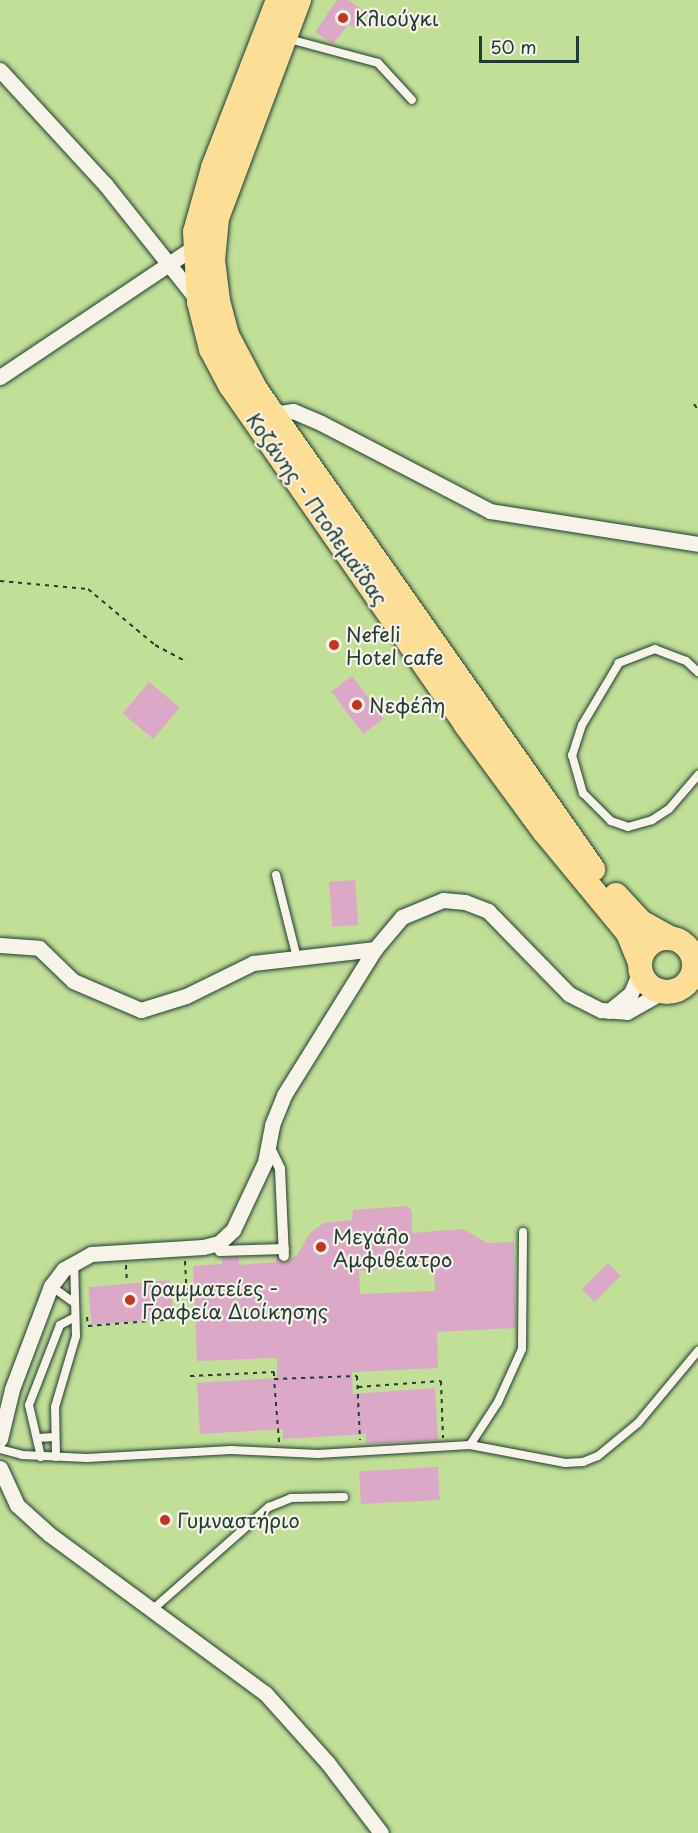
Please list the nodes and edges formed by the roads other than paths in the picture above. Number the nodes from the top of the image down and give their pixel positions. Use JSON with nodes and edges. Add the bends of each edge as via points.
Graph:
{"nodes":[{"id":1,"x":278,"y":0,"type":"edge"},
{"id":2,"x":299,"y":0,"type":"edge"},
{"id":3,"x":285,"y":38,"type":"junction"},
{"id":4,"x":0,"y":70,"type":"edge"},
{"id":5,"x":412,"y":100,"type":"dead end"},
{"id":6,"x":194,"y":247,"type":"junction"},
{"id":7,"x":170,"y":266,"type":"junction"},
{"id":8,"x":199,"y":302,"type":"junction"},
{"id":9,"x":0,"y":377,"type":"edge"},
{"id":10,"x":274,"y":414,"type":"junction"},
{"id":11,"x":698,"y":544,"type":"edge"},
{"id":12,"x":698,"y":672,"type":"edge"},
{"id":13,"x":698,"y":775,"type":"edge"},
{"id":14,"x":276,"y":875,"type":"dead end"},
{"id":15,"x":670,"y":938,"type":"junction"},
{"id":16,"x":0,"y":945,"type":"edge"},
{"id":17,"x":375,"y":949,"type":"junction"},
{"id":18,"x":297,"y":958,"type":"junction"},
{"id":19,"x":695,"y":958,"type":"edge"},
{"id":20,"x":641,"y":966,"type":"junction"},
{"id":21,"x":680,"y":990,"type":"edge"},
{"id":22,"x":609,"y":1011,"type":"junction"},
{"id":23,"x":269,"y":1146,"type":"junction"},
{"id":24,"x":523,"y":1232,"type":"dead end"},
{"id":25,"x":219,"y":1243,"type":"junction"},
{"id":26,"x":74,"y":1261,"type":"junction"},
{"id":27,"x":51,"y":1286,"type":"junction"},
{"id":28,"x":74,"y":1303,"type":"junction"},
{"id":29,"x":73,"y":1318,"type":"junction"},
{"id":30,"x":698,"y":1351,"type":"edge"},
{"id":31,"x":55,"y":1437,"type":"junction"},
{"id":32,"x":36,"y":1438,"type":"junction"},
{"id":33,"x":0,"y":1439,"type":"edge"},
{"id":34,"x":470,"y":1445,"type":"junction"},
{"id":35,"x":0,"y":1449,"type":"edge"},
{"id":36,"x":41,"y":1457,"type":"junction"},
{"id":37,"x":56,"y":1457,"type":"junction"},
{"id":38,"x":0,"y":1468,"type":"edge"},
{"id":39,"x":344,"y":1497,"type":"dead end"},
{"id":40,"x":152,"y":1611,"type":"junction"},
{"id":41,"x":381,"y":1833,"type":"edge"}],
"edges":[{"from":1,"to":6,"type":"main road","name":"Κοζάνης - Πτολεμαΐδας","via":[[201,202]]},
{"from":2,"to":3,"type":"main road","name":"Κοζάνης - Πτολεμαΐδας"},
{"from":3,"to":5,"type":"lane","via":[[378,63]]},
{"from":3,"to":10,"type":"main road","name":"Κοζάνης - Πτολεμαΐδας","via":[[230,179],[213,246],[218,301],[227,335],[244,371]]},
{"from":4,"to":7,"type":"street","via":[[68,141]]},
{"from":6,"to":7,"type":"street"},
{"from":6,"to":8,"type":"main road","name":"Κοζάνης - Πτολεμαΐδας"},
{"from":7,"to":8,"type":"street"},
{"from":7,"to":9,"type":"street","via":[[114,298],[73,331]]},
{"from":8,"to":20,"type":"main road","name":"Κοζάνης - Πτολεμαΐδας","via":[[211,349],[230,385],[504,778],[628,933]]},
{"from":10,"to":11,"type":"street","via":[[293,411],[321,423],[490,511]]},
{"from":10,"to":15,"type":"main road","name":"Κοζάνης - Πτολεμαΐδας","via":[[594,869],[641,922]]},
{"from":12,"to":13,"type":"lane","via":[[686,661],[655,649],[620,663],[578,733],[572,755],[583,793],[611,821],[628,827],[652,820],[669,809]]},
{"from":14,"to":18,"type":"lane"},
{"from":15,"to":19,"type":"main road","via":[[683,943]]},
{"from":15,"to":20,"type":"main road","via":[[650,944]]},
{"from":16,"to":18,"type":"street","via":[[39,948],[73,981],[141,1010],[186,996],[253,963]]},
{"from":17,"to":18,"type":"street"},
{"from":17,"to":22,"type":"street","via":[[414,909],[443,900],[465,902],[497,918],[568,993],[584,1004]]},
{"from":17,"to":23,"type":"street","via":[[284,1095]]},
{"from":19,"to":21,"type":"main road","via":[[692,975]]},
{"from":20,"to":21,"type":"main road","via":[[649,984]]},
{"from":20,"to":22,"type":"street","via":[[632,993]]},
{"from":21,"to":22,"type":"street","via":[[627,1012]]},
{"from":23,"to":25,"type":"street","via":[[243,1213]]},
{"from":23,"to":25,"type":"street","via":[[280,1169],[284,1252],[220,1251]]},
{"from":24,"to":34,"type":"lane","via":[[522,1349],[498,1402]]},
{"from":25,"to":26,"type":"street","via":[[91,1254]]},
{"from":26,"to":27,"type":"street"},
{"from":26,"to":28,"type":"lane"},
{"from":27,"to":28,"type":"lane"},
{"from":27,"to":33,"type":"street","via":[[12,1389]]},
{"from":28,"to":29,"type":"lane"},
{"from":29,"to":31,"type":"lane","via":[[76,1336],[55,1407]]},
{"from":29,"to":32,"type":"lane","via":[[60,1325],[29,1405]]},
{"from":30,"to":34,"type":"lane","via":[[638,1423],[598,1456],[583,1462]]},
{"from":31,"to":32,"type":"lane"},
{"from":31,"to":37,"type":"lane"},
{"from":32,"to":36,"type":"lane"},
{"from":34,"to":37,"type":"lane"},
{"from":35,"to":36,"type":"lane"},
{"from":36,"to":37,"type":"lane"},
{"from":38,"to":40,"type":"street","via":[[7,1491],[25,1513]]},
{"from":39,"to":40,"type":"lane","via":[[291,1498],[269,1507]]},
{"from":40,"to":41,"type":"street","via":[[265,1693],[327,1762]]}]}
